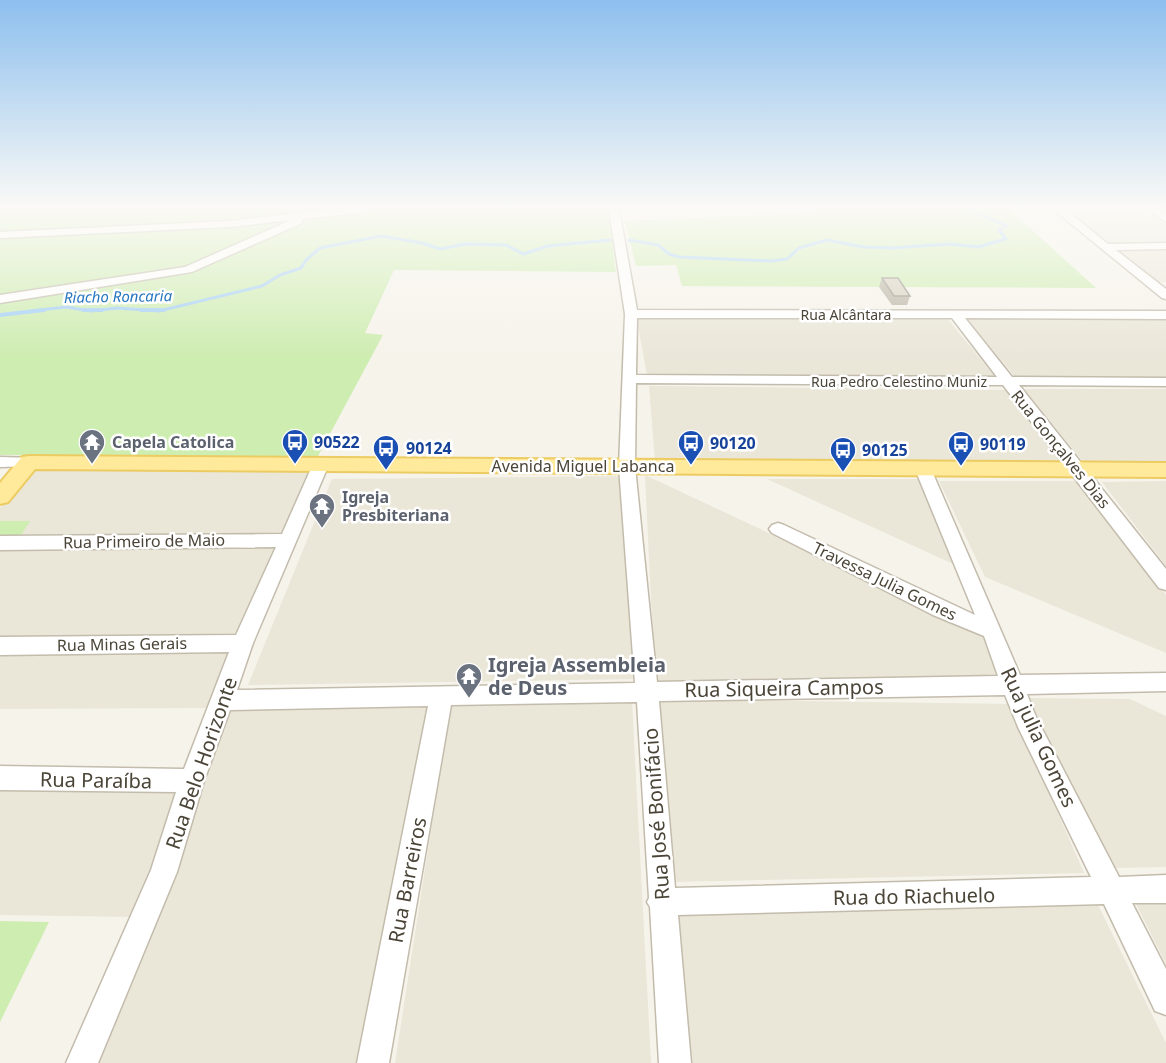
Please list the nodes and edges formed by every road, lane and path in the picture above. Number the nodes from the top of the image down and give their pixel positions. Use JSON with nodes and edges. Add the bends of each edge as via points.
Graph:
{"nodes":[{"id":1,"x":213,"y":259,"type":"edge"},
{"id":2,"x":622,"y":259,"type":"edge"},
{"id":3,"x":1120,"y":259,"type":"edge"},
{"id":4,"x":1163,"y":291,"type":"edge"},
{"id":5,"x":0,"y":299,"type":"edge"},
{"id":6,"x":631,"y":314,"type":"junction"},
{"id":7,"x":955,"y":314,"type":"junction"},
{"id":8,"x":1166,"y":315,"type":"edge"},
{"id":9,"x":631,"y":379,"type":"junction"},
{"id":10,"x":1007,"y":382,"type":"junction"},
{"id":11,"x":1166,"y":382,"type":"edge"},
{"id":12,"x":0,"y":462,"type":"edge"},
{"id":13,"x":29,"y":462,"type":"junction"},
{"id":14,"x":321,"y":464,"type":"junction"},
{"id":15,"x":627,"y":467,"type":"junction"},
{"id":16,"x":923,"y":469,"type":"junction"},
{"id":17,"x":1079,"y":469,"type":"junction"},
{"id":18,"x":1166,"y":470,"type":"edge"},
{"id":19,"x":0,"y":497,"type":"edge"},
{"id":20,"x":778,"y":529,"type":"dead end"},
{"id":21,"x":287,"y":540,"type":"junction"},
{"id":22,"x":0,"y":543,"type":"edge"},
{"id":23,"x":1166,"y":583,"type":"edge"},
{"id":24,"x":992,"y":631,"type":"junction"},
{"id":25,"x":243,"y":643,"type":"junction"},
{"id":26,"x":0,"y":646,"type":"edge"},
{"id":27,"x":1166,"y":682,"type":"edge"},
{"id":28,"x":1013,"y":684,"type":"junction"},
{"id":29,"x":647,"y":690,"type":"junction"},
{"id":30,"x":441,"y":697,"type":"junction"},
{"id":31,"x":222,"y":700,"type":"junction"},
{"id":32,"x":0,"y":778,"type":"edge"},
{"id":33,"x":192,"y":781,"type":"junction"},
{"id":34,"x":1166,"y":889,"type":"edge"},
{"id":35,"x":1113,"y":891,"type":"junction"},
{"id":36,"x":661,"y":902,"type":"junction"},
{"id":37,"x":1166,"y":1000,"type":"edge"},
{"id":38,"x":82,"y":1063,"type":"edge"},
{"id":39,"x":373,"y":1063,"type":"edge"},
{"id":40,"x":675,"y":1063,"type":"edge"}],
"edges":[{"from":1,"to":5,"type":"street","via":[[188,270]]},
{"from":2,"to":6,"type":"street"},
{"from":3,"to":4,"type":"street"},
{"from":6,"to":7,"type":"street","name":"Rua Alcântara"},
{"from":6,"to":9,"type":"street","name":"Rua José Bonifácio"},
{"from":7,"to":8,"type":"street","name":"Rua Alcântara"},
{"from":7,"to":10,"type":"street","name":"Rua Gonçalves Dias"},
{"from":9,"to":10,"type":"street","name":"Rua Pedro Celestino Muniz"},
{"from":9,"to":15,"type":"street","name":"Rua José Bonifácio"},
{"from":10,"to":11,"type":"street","name":"Rua Pedro Celestino Muniz"},
{"from":10,"to":17,"type":"street","name":"Rua Gonçalves Dias"},
{"from":12,"to":13,"type":"street","name":"Avenida Miguel Labanca"},
{"from":13,"to":14,"type":"main road","name":"Avenida Miguel Labanca"},
{"from":13,"to":19,"type":"main road"},
{"from":14,"to":15,"type":"main road","name":"Avenida Miguel Labanca"},
{"from":14,"to":21,"type":"street","name":"Rua Belo Horizonte"},
{"from":15,"to":16,"type":"main road","name":"Avenida Miguel Labanca"},
{"from":15,"to":29,"type":"street","name":"Rua José Bonifácio"},
{"from":16,"to":17,"type":"main road","name":"Avenida Miguel Labanca"},
{"from":16,"to":24,"type":"street","name":"Rua julia Gomes"},
{"from":17,"to":18,"type":"main road","name":"Avenida Miguel Labanca"},
{"from":17,"to":23,"type":"street","name":"Rua Gonçalves Dias"},
{"from":20,"to":24,"type":"street","name":"Travessa Julia Gomes"},
{"from":21,"to":22,"type":"street","name":"Rua Primeiro de Maio"},
{"from":21,"to":25,"type":"street","name":"Rua Belo Horizonte"},
{"from":24,"to":28,"type":"street","name":"Rua julia Gomes"},
{"from":25,"to":26,"type":"street","name":"Rua Minas Gerais"},
{"from":25,"to":31,"type":"street","name":"Rua Belo Horizonte"},
{"from":27,"to":28,"type":"street","name":"Rua Siqueira Campos"},
{"from":28,"to":29,"type":"street","name":"Rua Siqueira Campos"},
{"from":28,"to":35,"type":"street","name":"Rua julia Gomes","via":[[1026,720]]},
{"from":29,"to":30,"type":"street","name":"Rua Siqueira Campos"},
{"from":29,"to":36,"type":"street","name":"Rua José Bonifácio"},
{"from":30,"to":31,"type":"street","name":"Rua Siqueira Campos"},
{"from":30,"to":39,"type":"street","name":"Rua Barreiros"},
{"from":31,"to":33,"type":"street","name":"Rua Belo Horizonte"},
{"from":32,"to":33,"type":"street","name":"Rua Paraíba"},
{"from":33,"to":38,"type":"street","name":"Rua Belo Horizonte","via":[[164,872]]},
{"from":34,"to":35,"type":"street","name":"Rua do Riachuelo"},
{"from":35,"to":36,"type":"street","name":"Rua do Riachuelo"},
{"from":35,"to":37,"type":"street","name":"Rua julia Gomes"},
{"from":36,"to":40,"type":"street","name":"Rua José Bonifácio"}]}
